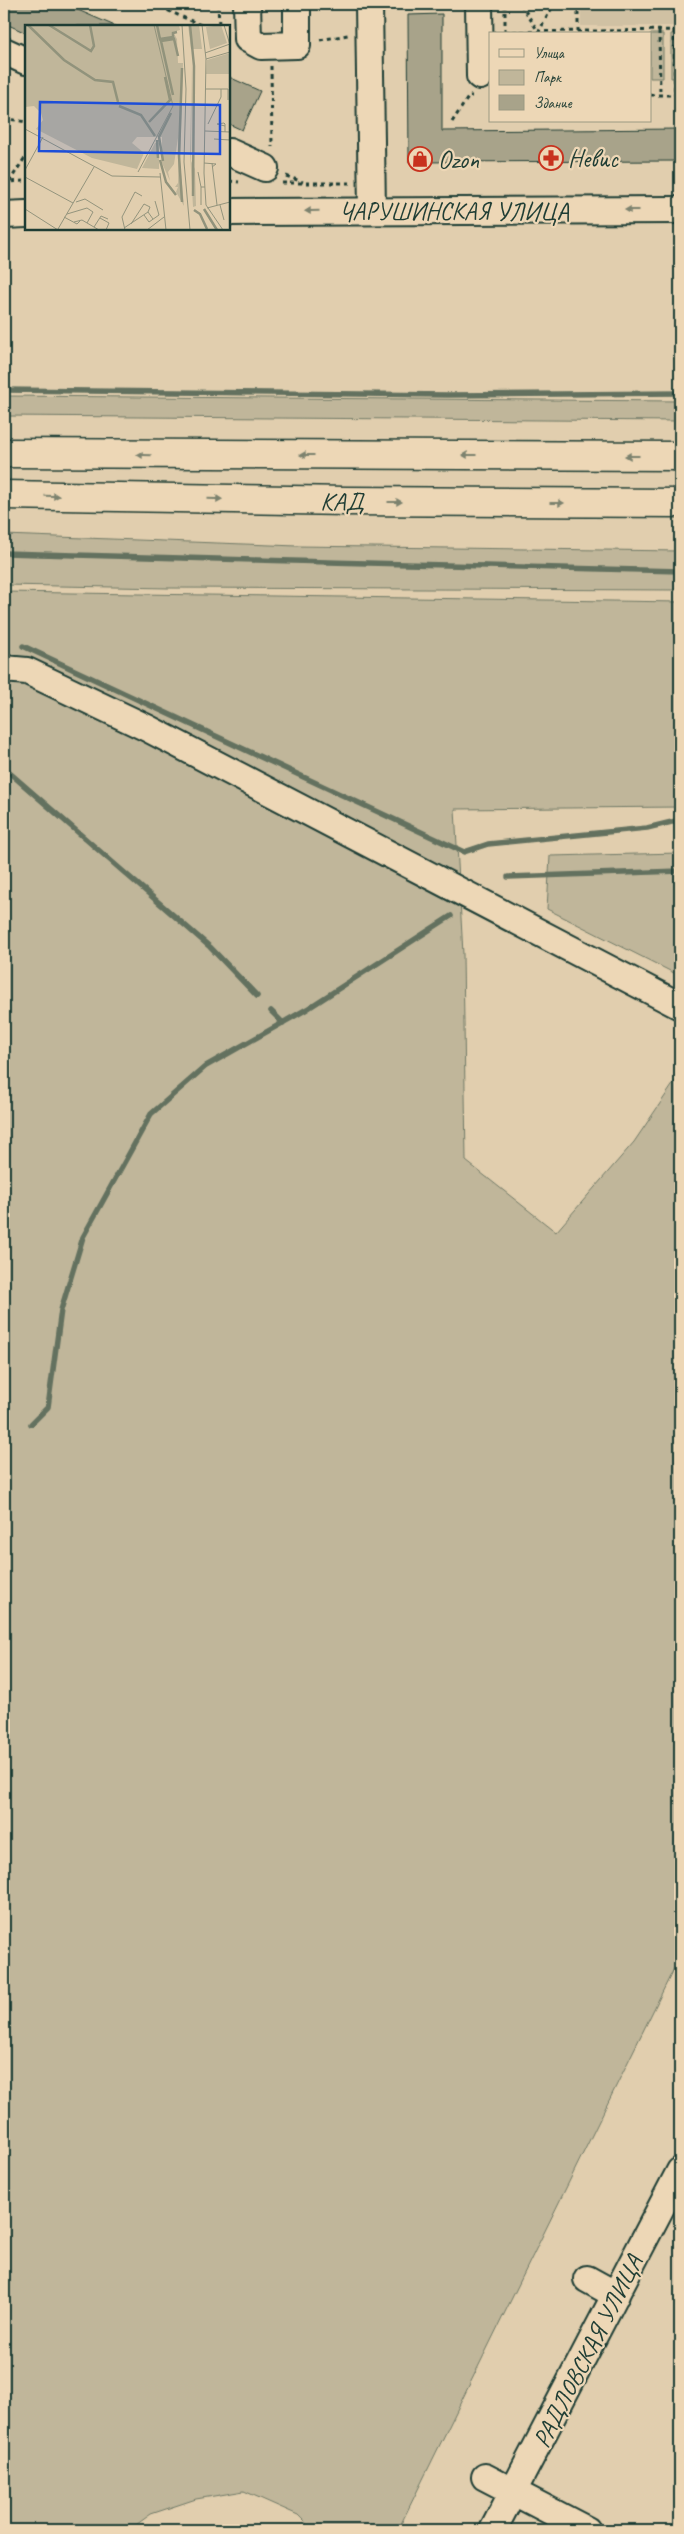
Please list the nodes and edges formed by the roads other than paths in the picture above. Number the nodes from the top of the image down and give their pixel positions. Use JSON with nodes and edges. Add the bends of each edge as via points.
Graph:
{"nodes":[{"id":1,"x":247,"y":4,"type":"edge"},
{"id":2,"x":297,"y":4,"type":"edge"},
{"id":3,"x":369,"y":4,"type":"edge"},
{"id":4,"x":479,"y":4,"type":"edge"},
{"id":5,"x":4,"y":51,"type":"edge"},
{"id":6,"x":25,"y":61,"type":"edge"},
{"id":7,"x":480,"y":86,"type":"road end"},
{"id":8,"x":230,"y":153,"type":"edge"},
{"id":9,"x":272,"y":175,"type":"road end"},
{"id":10,"x":680,"y":210,"type":"edge"},
{"id":11,"x":372,"y":211,"type":"junction"},
{"id":12,"x":230,"y":212,"type":"edge"},
{"id":13,"x":25,"y":214,"type":"edge"},
{"id":14,"x":4,"y":215,"type":"edge"},
{"id":15,"x":4,"y":453,"type":"edge"},
{"id":16,"x":680,"y":456,"type":"edge"},
{"id":17,"x":4,"y":495,"type":"edge"},
{"id":18,"x":680,"y":503,"type":"edge"},
{"id":19,"x":4,"y":669,"type":"edge"},
{"id":20,"x":680,"y":1006,"type":"edge"},
{"id":21,"x":680,"y":2171,"type":"edge"},
{"id":22,"x":588,"y":2279,"type":"dead end"},
{"id":23,"x":616,"y":2294,"type":"junction"},
{"id":24,"x":485,"y":2477,"type":"dead end"},
{"id":25,"x":513,"y":2492,"type":"junction"},
{"id":26,"x":493,"y":2530,"type":"edge"},
{"id":27,"x":587,"y":2530,"type":"edge"}],
"edges":[{"from":1,"to":2,"type":"street","via":[[248,39],[261,46],[271,46],[297,45]]},
{"from":3,"to":11,"type":"street"},
{"from":4,"to":7,"type":"street"},
{"from":5,"to":6,"type":"street"},
{"from":8,"to":9,"type":"street"},
{"from":10,"to":11,"type":"street","name":"ЧАРУШИНСКАЯ УЛИЦА","one_way":true},
{"from":11,"to":12,"type":"street","name":"ЧАРУШИНСКАЯ УЛИЦА","one_way":true},
{"from":13,"to":14,"type":"street"},
{"from":16,"to":15,"type":"highway","name":"КАД","one_way":true},
{"from":17,"to":18,"type":"highway","name":"КАД","one_way":true},
{"from":19,"to":20,"type":"street","via":[[27,671],[148,728]]},
{"from":21,"to":23,"type":"street","name":"РАДЛОВСКАЯ УЛИЦА"},
{"from":22,"to":23,"type":"street"},
{"from":23,"to":25,"type":"street","name":"РАДЛОВСКАЯ УЛИЦА"},
{"from":24,"to":25,"type":"street"},
{"from":25,"to":26,"type":"street","name":"РАДЛОВСКАЯ УЛИЦА"},
{"from":25,"to":27,"type":"street"}]}
